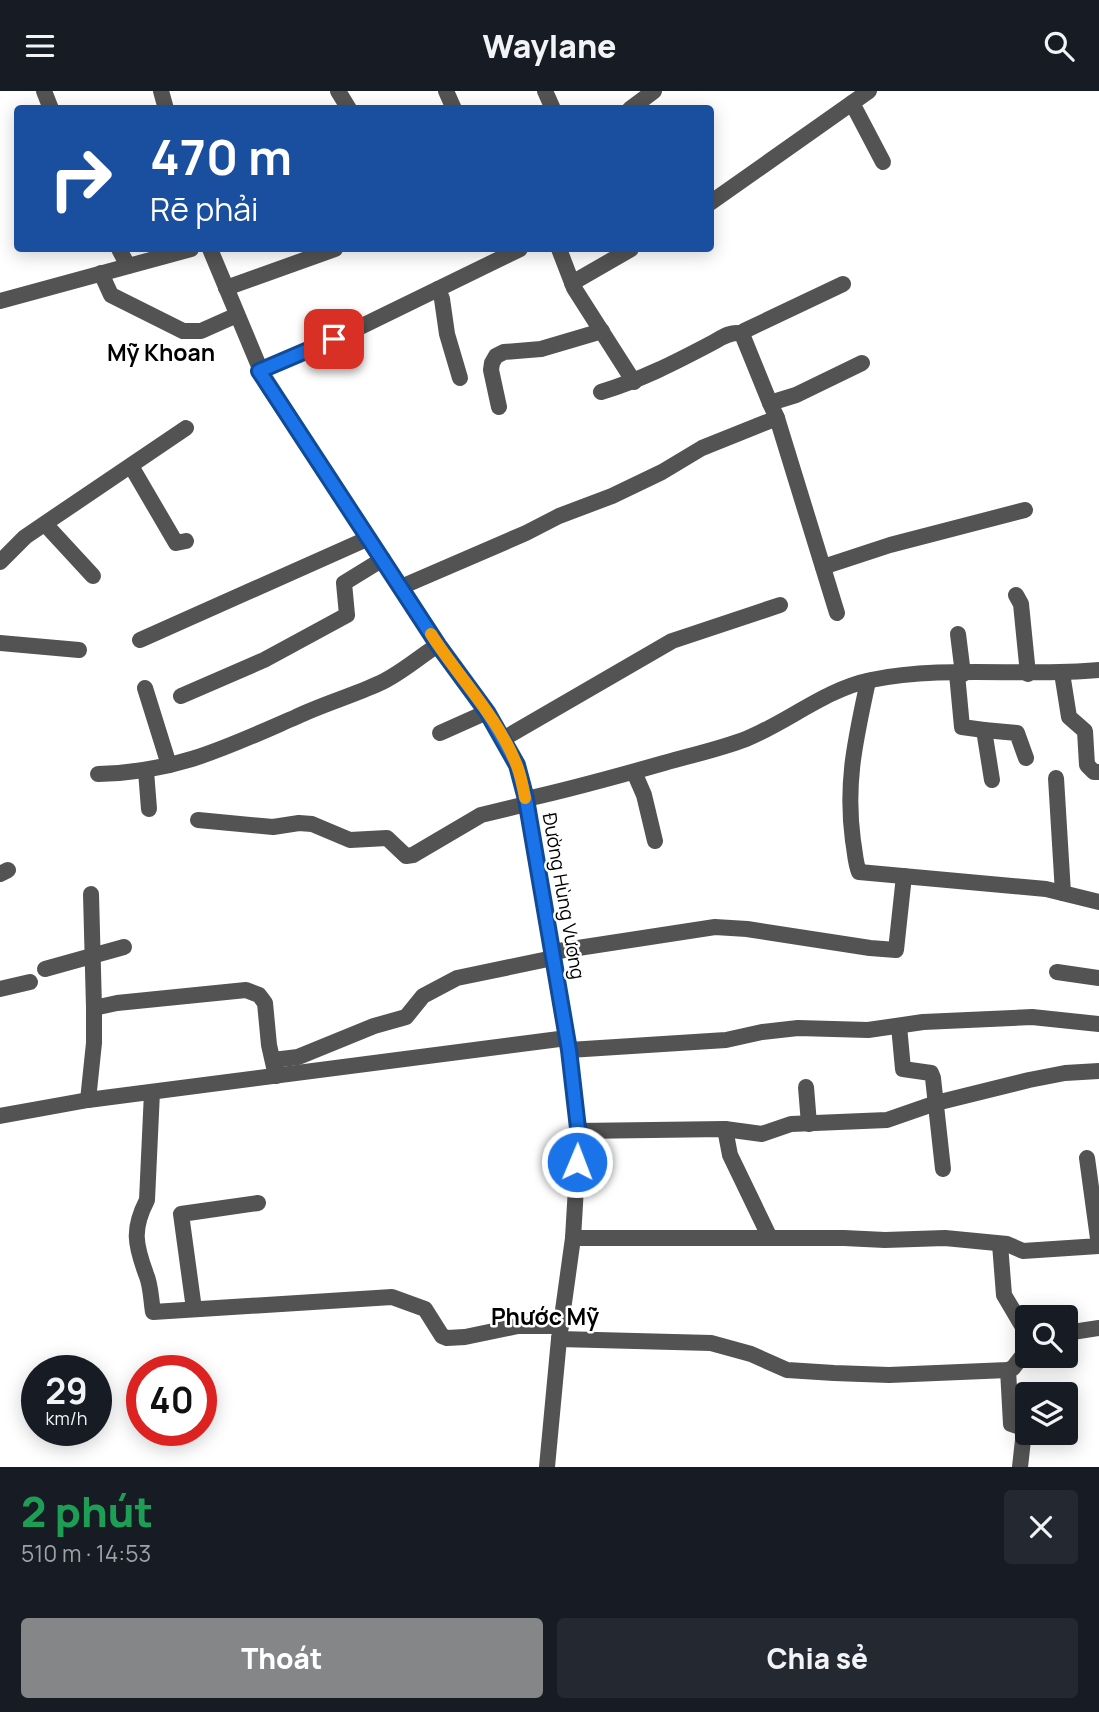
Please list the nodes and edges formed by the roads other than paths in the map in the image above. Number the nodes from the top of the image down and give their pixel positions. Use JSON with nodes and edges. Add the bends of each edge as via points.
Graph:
{"nodes":[{"id":1,"x":654,"y":91,"type":"edge"},
{"id":2,"x":869,"y":91,"type":"edge"},
{"id":3,"x":852,"y":103,"type":"junction"},
{"id":4,"x":635,"y":105,"type":"edge"},
{"id":5,"x":883,"y":162,"type":"dead end"},
{"id":6,"x":714,"y":200,"type":"edge"},
{"id":7,"x":121,"y":252,"type":"edge"},
{"id":8,"x":180,"y":252,"type":"edge"},
{"id":9,"x":211,"y":252,"type":"edge"},
{"id":10,"x":327,"y":252,"type":"edge"},
{"id":11,"x":514,"y":252,"type":"edge"},
{"id":12,"x":560,"y":252,"type":"edge"},
{"id":13,"x":626,"y":252,"type":"edge"},
{"id":14,"x":128,"y":266,"type":"junction"},
{"id":15,"x":101,"y":273,"type":"junction"},
{"id":16,"x":572,"y":283,"type":"junction"},
{"id":17,"x":843,"y":285,"type":"dead end"},
{"id":18,"x":226,"y":288,"type":"junction"},
{"id":19,"x":438,"y":289,"type":"junction"},
{"id":20,"x":0,"y":301,"type":"edge"},
{"id":21,"x":237,"y":315,"type":"junction"},
{"id":22,"x":602,"y":331,"type":"junction"},
{"id":23,"x":742,"y":334,"type":"junction"},
{"id":24,"x":862,"y":363,"type":"dead end"},
{"id":25,"x":259,"y":371,"type":"junction"},
{"id":26,"x":460,"y":378,"type":"dead end"},
{"id":27,"x":634,"y":382,"type":"junction"},
{"id":28,"x":601,"y":392,"type":"dead end"},
{"id":29,"x":499,"y":407,"type":"dead end"},
{"id":30,"x":773,"y":411,"type":"junction"},
{"id":31,"x":186,"y":428,"type":"dead end"},
{"id":32,"x":131,"y":466,"type":"junction"},
{"id":33,"x":1025,"y":510,"type":"dead end"},
{"id":34,"x":46,"y":524,"type":"junction"},
{"id":35,"x":369,"y":538,"type":"junction"},
{"id":36,"x":186,"y":541,"type":"dead end"},
{"id":37,"x":383,"y":559,"type":"junction"},
{"id":38,"x":0,"y":562,"type":"edge"},
{"id":39,"x":823,"y":567,"type":"junction"},
{"id":40,"x":93,"y":576,"type":"dead end"},
{"id":41,"x":401,"y":587,"type":"junction"},
{"id":42,"x":1016,"y":595,"type":"dead end"},
{"id":43,"x":780,"y":605,"type":"dead end"},
{"id":44,"x":837,"y":613,"type":"dead end"},
{"id":45,"x":958,"y":634,"type":"dead end"},
{"id":46,"x":140,"y":640,"type":"dead end"},
{"id":47,"x":0,"y":643,"type":"edge"},
{"id":48,"x":438,"y":645,"type":"junction"},
{"id":49,"x":79,"y":650,"type":"dead end"},
{"id":50,"x":1099,"y":670,"type":"edge"},
{"id":51,"x":1062,"y":673,"type":"junction"},
{"id":52,"x":960,"y":674,"type":"junction"},
{"id":53,"x":1027,"y":674,"type":"junction"},
{"id":54,"x":868,"y":681,"type":"junction"},
{"id":55,"x":145,"y":688,"type":"dead end"},
{"id":56,"x":181,"y":696,"type":"dead end"},
{"id":57,"x":487,"y":712,"type":"junction"},
{"id":58,"x":984,"y":730,"type":"junction"},
{"id":59,"x":440,"y":733,"type":"dead end"},
{"id":60,"x":503,"y":739,"type":"junction"},
{"id":61,"x":1026,"y":758,"type":"dead end"},
{"id":62,"x":169,"y":765,"type":"junction"},
{"id":63,"x":146,"y":771,"type":"junction"},
{"id":64,"x":634,"y":772,"type":"junction"},
{"id":65,"x":1099,"y":772,"type":"edge"},
{"id":66,"x":98,"y":774,"type":"dead end"},
{"id":67,"x":1056,"y":778,"type":"dead end"},
{"id":68,"x":992,"y":779,"type":"dead end"},
{"id":69,"x":526,"y":802,"type":"junction"},
{"id":70,"x":149,"y":810,"type":"dead end"},
{"id":71,"x":198,"y":820,"type":"dead end"},
{"id":72,"x":655,"y":841,"type":"dead end"},
{"id":73,"x":904,"y":876,"type":"junction"},
{"id":74,"x":1063,"y":893,"type":"junction"},
{"id":75,"x":91,"y":894,"type":"dead end"},
{"id":76,"x":1099,"y":902,"type":"edge"},
{"id":77,"x":124,"y":947,"type":"dead end"},
{"id":78,"x":553,"y":955,"type":"junction"},
{"id":79,"x":92,"y":958,"type":"junction"},
{"id":80,"x":45,"y":969,"type":"dead end"},
{"id":81,"x":1057,"y":972,"type":"dead end"},
{"id":82,"x":1099,"y":978,"type":"edge"},
{"id":83,"x":30,"y":982,"type":"dead end"},
{"id":84,"x":0,"y":989,"type":"edge"},
{"id":85,"x":94,"y":1008,"type":"junction"},
{"id":86,"x":1099,"y":1024,"type":"edge"},
{"id":87,"x":899,"y":1026,"type":"junction"},
{"id":88,"x":568,"y":1044,"type":"junction"},
{"id":89,"x":275,"y":1068,"type":"junction"},
{"id":90,"x":1099,"y":1071,"type":"edge"},
{"id":91,"x":806,"y":1087,"type":"dead end"},
{"id":92,"x":152,"y":1092,"type":"junction"},
{"id":93,"x":88,"y":1100,"type":"junction"},
{"id":94,"x":936,"y":1103,"type":"junction"},
{"id":95,"x":0,"y":1116,"type":"edge"},
{"id":96,"x":809,"y":1124,"type":"junction"},
{"id":97,"x":725,"y":1129,"type":"junction"},
{"id":98,"x":578,"y":1131,"type":"junction"},
{"id":99,"x":1087,"y":1158,"type":"dead end"},
{"id":100,"x":943,"y":1169,"type":"dead end"},
{"id":101,"x":1096,"y":1199,"type":"edge"},
{"id":102,"x":258,"y":1202,"type":"dead end"},
{"id":103,"x":573,"y":1238,"type":"junction"},
{"id":104,"x":770,"y":1238,"type":"junction"},
{"id":105,"x":1000,"y":1244,"type":"junction"},
{"id":106,"x":194,"y":1309,"type":"junction"},
{"id":107,"x":1015,"y":1313,"type":"edge"},
{"id":108,"x":1099,"y":1328,"type":"edge"},
{"id":109,"x":1078,"y":1331,"type":"edge"},
{"id":110,"x":560,"y":1333,"type":"junction"},
{"id":111,"x":1015,"y":1365,"type":"edge"},
{"id":112,"x":1008,"y":1370,"type":"junction"},
{"id":113,"x":547,"y":1467,"type":"edge"},
{"id":114,"x":1020,"y":1467,"type":"edge"}],
"edges":[{"from":1,"to":4,"type":"street"},
{"from":2,"to":3,"type":"street"},
{"from":3,"to":5,"type":"street"},
{"from":3,"to":6,"type":"street"},
{"from":7,"to":14,"type":"street"},
{"from":8,"to":14,"type":"street"},
{"from":9,"to":18,"type":"street","name":"Đường Hùng Vương"},
{"from":10,"to":18,"type":"street"},
{"from":11,"to":19,"type":"street"},
{"from":12,"to":16,"type":"street"},
{"from":13,"to":16,"type":"street"},
{"from":14,"to":15,"type":"street"},
{"from":15,"to":20,"type":"street"},
{"from":15,"to":21,"type":"street","via":[[111,296],[183,331],[201,331]]},
{"from":16,"to":22,"type":"street"},
{"from":17,"to":23,"type":"street"},
{"from":18,"to":21,"type":"street","name":"Đường Hùng Vương"},
{"from":19,"to":25,"type":"street"},
{"from":19,"to":26,"type":"street"},
{"from":21,"to":25,"type":"street","name":"Đường Hùng Vương"},
{"from":22,"to":27,"type":"street"},
{"from":22,"to":29,"type":"street","via":[[541,349],[496,356],[491,370]]},
{"from":23,"to":27,"type":"street","via":[[729,334]]},
{"from":23,"to":30,"type":"street"},
{"from":24,"to":30,"type":"street"},
{"from":25,"to":35,"type":"street","name":"Đường Hùng Vương"},
{"from":27,"to":28,"type":"street"},
{"from":30,"to":39,"type":"street"},
{"from":30,"to":41,"type":"street","via":[[612,496]]},
{"from":31,"to":32,"type":"street"},
{"from":32,"to":34,"type":"street"},
{"from":32,"to":36,"type":"street","via":[[176,543]]},
{"from":33,"to":39,"type":"street"},
{"from":34,"to":38,"type":"street"},
{"from":34,"to":40,"type":"street"},
{"from":35,"to":37,"type":"street","name":"Đường Hùng Vương"},
{"from":35,"to":46,"type":"street"},
{"from":37,"to":41,"type":"street","name":"Đường Hùng Vương"},
{"from":37,"to":56,"type":"street","via":[[344,583],[347,615],[264,660]]},
{"from":39,"to":44,"type":"street"},
{"from":41,"to":48,"type":"street","name":"Đường Hùng Vương"},
{"from":42,"to":53,"type":"street","via":[[1021,604]]},
{"from":43,"to":60,"type":"street","via":[[672,641]]},
{"from":45,"to":52,"type":"street"},
{"from":47,"to":49,"type":"street"},
{"from":48,"to":57,"type":"street","name":"Đường Hùng Vương"},
{"from":48,"to":62,"type":"street","via":[[381,683],[234,745]]},
{"from":50,"to":51,"type":"street"},
{"from":51,"to":53,"type":"street"},
{"from":51,"to":65,"type":"street","via":[[1069,717],[1085,731],[1087,765]]},
{"from":52,"to":53,"type":"street"},
{"from":52,"to":54,"type":"street"},
{"from":52,"to":58,"type":"street","via":[[962,727]]},
{"from":54,"to":64,"type":"street","via":[[748,738]]},
{"from":54,"to":73,"type":"street","via":[[849,789],[857,866],[866,874]]},
{"from":55,"to":62,"type":"street"},
{"from":57,"to":59,"type":"street"},
{"from":57,"to":60,"type":"street","name":"Đường Hùng Vương"},
{"from":58,"to":61,"type":"street","via":[[1017,733]]},
{"from":58,"to":68,"type":"street"},
{"from":60,"to":69,"type":"street","name":"Đường Hùng Vương","via":[[517,765]]},
{"from":62,"to":63,"type":"street"},
{"from":63,"to":66,"type":"street"},
{"from":63,"to":70,"type":"street"},
{"from":64,"to":69,"type":"street"},
{"from":64,"to":72,"type":"street"},
{"from":67,"to":74,"type":"street"},
{"from":69,"to":71,"type":"street","via":[[481,815],[406,856],[387,838],[349,840],[312,824],[273,827]]},
{"from":69,"to":78,"type":"street","name":"Đường Hùng Vương"},
{"from":73,"to":74,"type":"street"},
{"from":73,"to":78,"type":"street","via":[[896,950],[715,927]]},
{"from":74,"to":76,"type":"street"},
{"from":75,"to":79,"type":"street"},
{"from":77,"to":79,"type":"street"},
{"from":78,"to":88,"type":"street","name":"Đường Hùng Vương"},
{"from":78,"to":89,"type":"street","via":[[457,978],[423,996],[406,1017],[368,1028]]},
{"from":79,"to":80,"type":"street"},
{"from":79,"to":85,"type":"street"},
{"from":81,"to":82,"type":"street"},
{"from":83,"to":84,"type":"street"},
{"from":85,"to":89,"type":"street","via":[[246,990],[265,1003]]},
{"from":85,"to":93,"type":"street"},
{"from":86,"to":87,"type":"street","via":[[1032,1017]]},
{"from":87,"to":88,"type":"street","via":[[798,1028],[726,1041]]},
{"from":87,"to":94,"type":"street","via":[[901,1066],[907,1071],[931,1073]]},
{"from":88,"to":89,"type":"street"},
{"from":88,"to":98,"type":"street","name":"Đường Hùng Vương"},
{"from":89,"to":92,"type":"street"},
{"from":90,"to":94,"type":"street","via":[[1065,1073]]},
{"from":91,"to":96,"type":"street"},
{"from":92,"to":93,"type":"street"},
{"from":92,"to":106,"type":"street","via":[[147,1200],[140,1213],[136,1246],[153,1312]]},
{"from":93,"to":95,"type":"street"},
{"from":94,"to":96,"type":"street","via":[[887,1121]]},
{"from":94,"to":100,"type":"street"},
{"from":96,"to":97,"type":"street","via":[[791,1124],[762,1134]]},
{"from":97,"to":98,"type":"street"},
{"from":97,"to":104,"type":"street","via":[[730,1155]]},
{"from":98,"to":103,"type":"street","name":"Đường Hùng Vương"},
{"from":99,"to":101,"type":"street"},
{"from":101,"to":105,"type":"street","via":[[1099,1245],[1023,1251]]},
{"from":102,"to":106,"type":"street","via":[[181,1214]]},
{"from":103,"to":104,"type":"street"},
{"from":103,"to":110,"type":"street","name":"Đường Hùng Vương"},
{"from":104,"to":105,"type":"street","via":[[945,1238]]},
{"from":105,"to":107,"type":"street","via":[[1004,1295]]},
{"from":106,"to":110,"type":"street","via":[[392,1297],[425,1309],[447,1338],[518,1326]]},
{"from":108,"to":109,"type":"street"},
{"from":110,"to":112,"type":"street","via":[[711,1343],[787,1370],[889,1375]]},
{"from":110,"to":113,"type":"street","name":"Đường Hùng Vương"},
{"from":111,"to":112,"type":"street"},
{"from":112,"to":114,"type":"street","via":[[1011,1424],[1024,1431]]}]}
